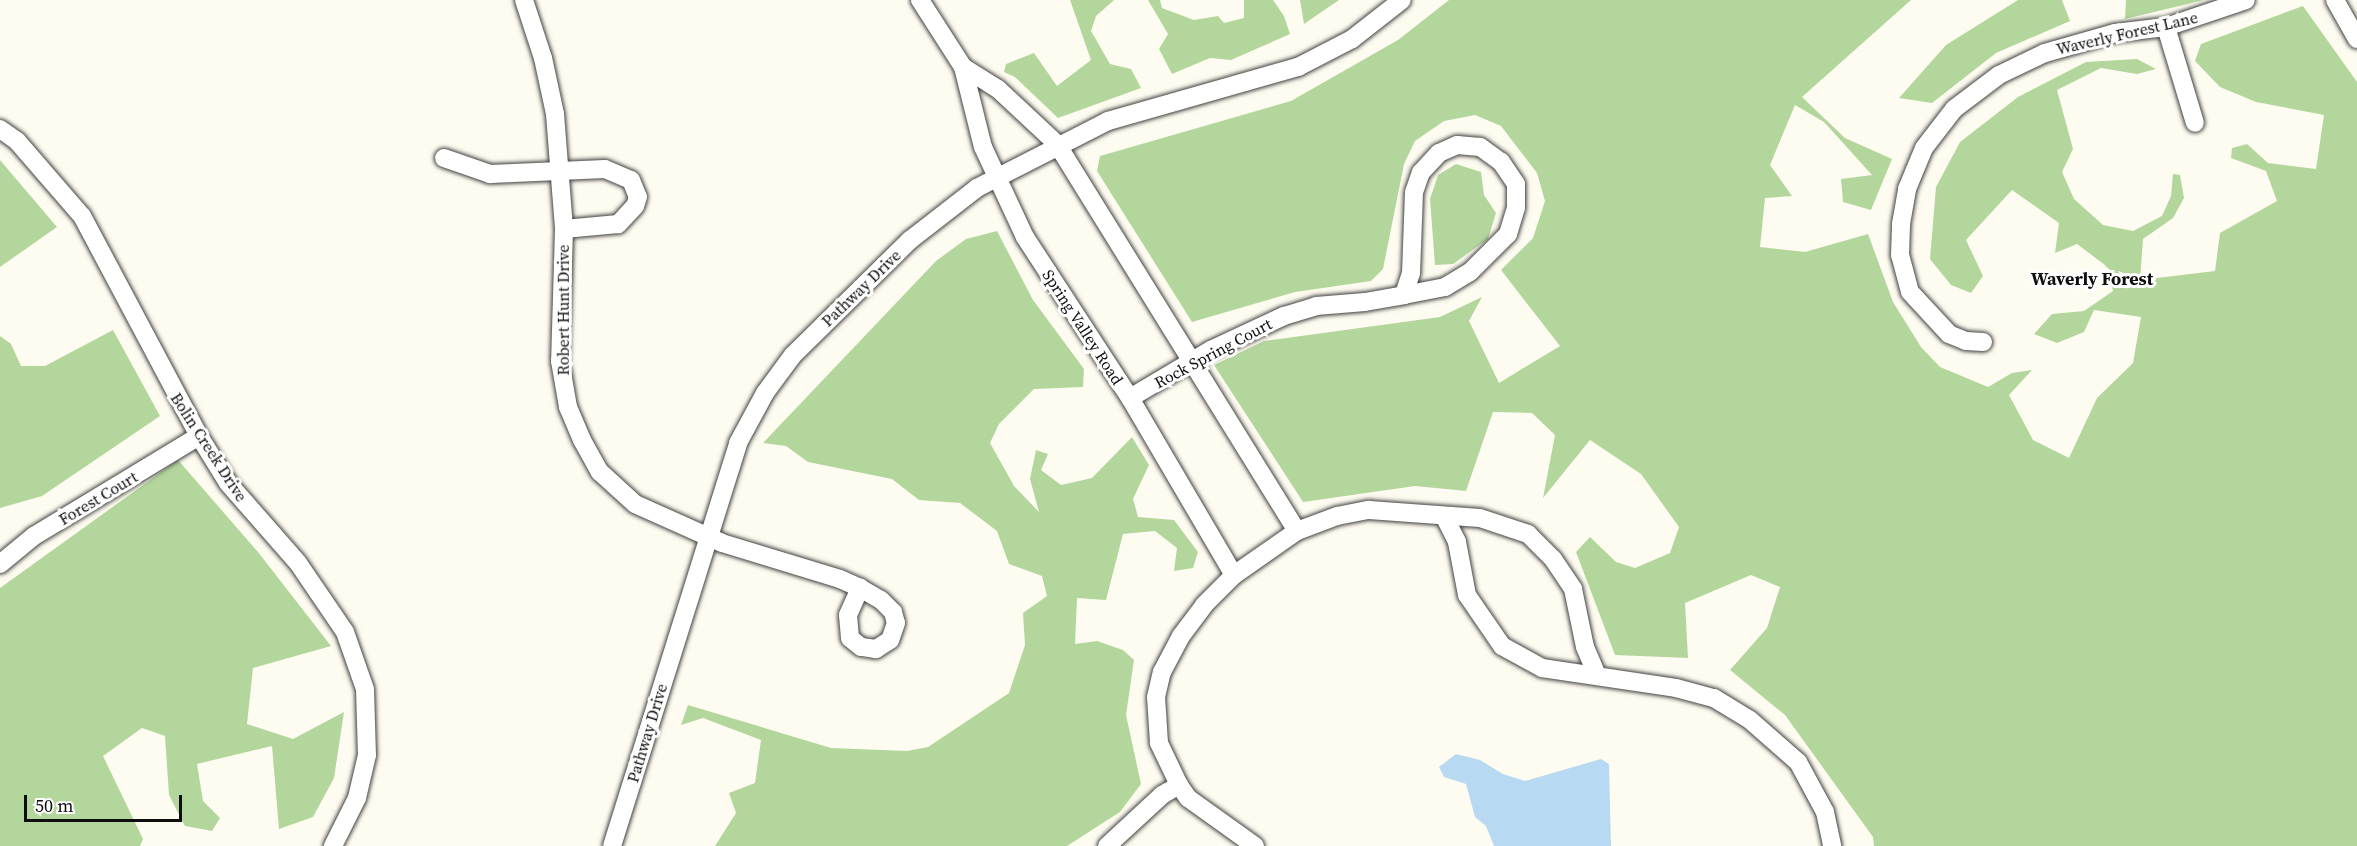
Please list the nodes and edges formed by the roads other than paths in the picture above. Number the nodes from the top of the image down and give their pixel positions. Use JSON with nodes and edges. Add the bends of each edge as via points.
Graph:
{"nodes":[{"id":1,"x":524,"y":0,"type":"edge"},
{"id":2,"x":920,"y":0,"type":"edge"},
{"id":3,"x":1402,"y":0,"type":"edge"},
{"id":4,"x":2246,"y":0,"type":"edge"},
{"id":5,"x":2335,"y":0,"type":"edge"},
{"id":6,"x":2166,"y":27,"type":"junction"},
{"id":7,"x":2357,"y":39,"type":"edge"},
{"id":8,"x":963,"y":67,"type":"junction"},
{"id":9,"x":2194,"y":123,"type":"dead end"},
{"id":10,"x":0,"y":129,"type":"edge"},
{"id":11,"x":1057,"y":144,"type":"junction"},
{"id":12,"x":444,"y":158,"type":"dead end"},
{"id":13,"x":561,"y":173,"type":"junction"},
{"id":14,"x":995,"y":178,"type":"junction"},
{"id":15,"x":564,"y":229,"type":"junction"},
{"id":16,"x":1404,"y":295,"type":"junction"},
{"id":17,"x":1983,"y":342,"type":"dead end"},
{"id":18,"x":1191,"y":363,"type":"junction"},
{"id":19,"x":1130,"y":398,"type":"junction"},
{"id":20,"x":199,"y":436,"type":"junction"},
{"id":21,"x":1444,"y":516,"type":"junction"},
{"id":22,"x":1297,"y":531,"type":"junction"},
{"id":23,"x":706,"y":535,"type":"junction"},
{"id":24,"x":0,"y":564,"type":"edge"},
{"id":25,"x":1234,"y":574,"type":"junction"},
{"id":26,"x":860,"y":588,"type":"dead end"},
{"id":27,"x":1597,"y":675,"type":"junction"},
{"id":28,"x":1179,"y":785,"type":"junction"},
{"id":29,"x":333,"y":846,"type":"edge"},
{"id":30,"x":612,"y":846,"type":"edge"},
{"id":31,"x":1107,"y":846,"type":"edge"},
{"id":32,"x":1255,"y":846,"type":"edge"},
{"id":33,"x":1832,"y":846,"type":"edge"}],
"edges":[{"from":1,"to":13,"type":"street","name":"Robert Hunt Drive","via":[[543,58],[555,114]]},
{"from":2,"to":8,"type":"street","name":"Spring Valley Road"},
{"from":3,"to":11,"type":"street","name":"Pathway Drive","via":[[1352,39],[1298,67],[1107,121]]},
{"from":4,"to":6,"type":"street","name":"Waverly Forest Lane"},
{"from":5,"to":7,"type":"street"},
{"from":6,"to":9,"type":"street"},
{"from":6,"to":17,"type":"street","name":"Waverly Forest Lane","via":[[2073,42],[1999,75],[1954,109],[1924,148],[1906,189],[1901,224],[1900,255],[1910,292],[1949,334]]},
{"from":8,"to":11,"type":"street","name":"Spring Valley Road","via":[[998,89]]},
{"from":8,"to":14,"type":"street","name":"Spring Valley Road","via":[[970,105]]},
{"from":10,"to":20,"type":"street","name":"Bolin Creek Drive","via":[[17,141],[82,216]]},
{"from":11,"to":14,"type":"street","name":"Pathway Drive"},
{"from":11,"to":18,"type":"street","name":"Spring Valley Road","via":[[1121,242]]},
{"from":12,"to":13,"type":"street","via":[[490,174]]},
{"from":13,"to":15,"type":"street","name":"Robert Hunt Drive"},
{"from":13,"to":15,"type":"street","via":[[605,169],[631,180],[638,197],[631,214],[618,224]]},
{"from":14,"to":19,"type":"street","name":"Spring Valley Road","via":[[1025,237]]},
{"from":14,"to":23,"type":"street","name":"Pathway Drive","via":[[910,240],[793,355],[765,393],[738,442]]},
{"from":15,"to":23,"type":"street","name":"Robert Hunt Drive","via":[[560,361],[568,407],[582,440],[600,472],[635,504]]},
{"from":16,"to":16,"type":"street","name":"Rock Spring Court","via":[[1445,287],[1491,255],[1508,234],[1516,208],[1516,184],[1501,162],[1480,147],[1457,145],[1439,153],[1421,172],[1414,192],[1411,273]]},
{"from":16,"to":18,"type":"street","name":"Rock Spring Court","via":[[1316,306],[1284,316]]},
{"from":18,"to":19,"type":"street","name":"Rock Spring Court"},
{"from":18,"to":22,"type":"street","name":"Spring Valley Road"},
{"from":19,"to":25,"type":"street","name":"Spring Valley Road"},
{"from":20,"to":24,"type":"street","name":"Forest Court","via":[[34,536]]},
{"from":20,"to":29,"type":"street","name":"Bolin Creek Drive","via":[[228,483],[298,563],[335,613],[358,662],[366,700],[367,755],[357,798]]},
{"from":21,"to":22,"type":"street","via":[[1369,510],[1337,516]]},
{"from":21,"to":27,"type":"street","via":[[1457,542],[1467,595],[1502,646],[1542,668]]},
{"from":21,"to":27,"type":"street","via":[[1505,523],[1528,534],[1544,549],[1574,590],[1585,647]]},
{"from":22,"to":25,"type":"street"},
{"from":23,"to":26,"type":"street","name":"Robert Hunt Drive"},
{"from":23,"to":30,"type":"street","name":"Pathway Drive"},
{"from":25,"to":28,"type":"street","via":[[1180,636],[1162,672],[1156,697],[1158,732]]},
{"from":27,"to":33,"type":"street","via":[[1714,698],[1750,720],[1798,762],[1825,812]]},
{"from":28,"to":31,"type":"street","via":[[1162,795]]},
{"from":28,"to":32,"type":"street","via":[[1188,798]]}]}
